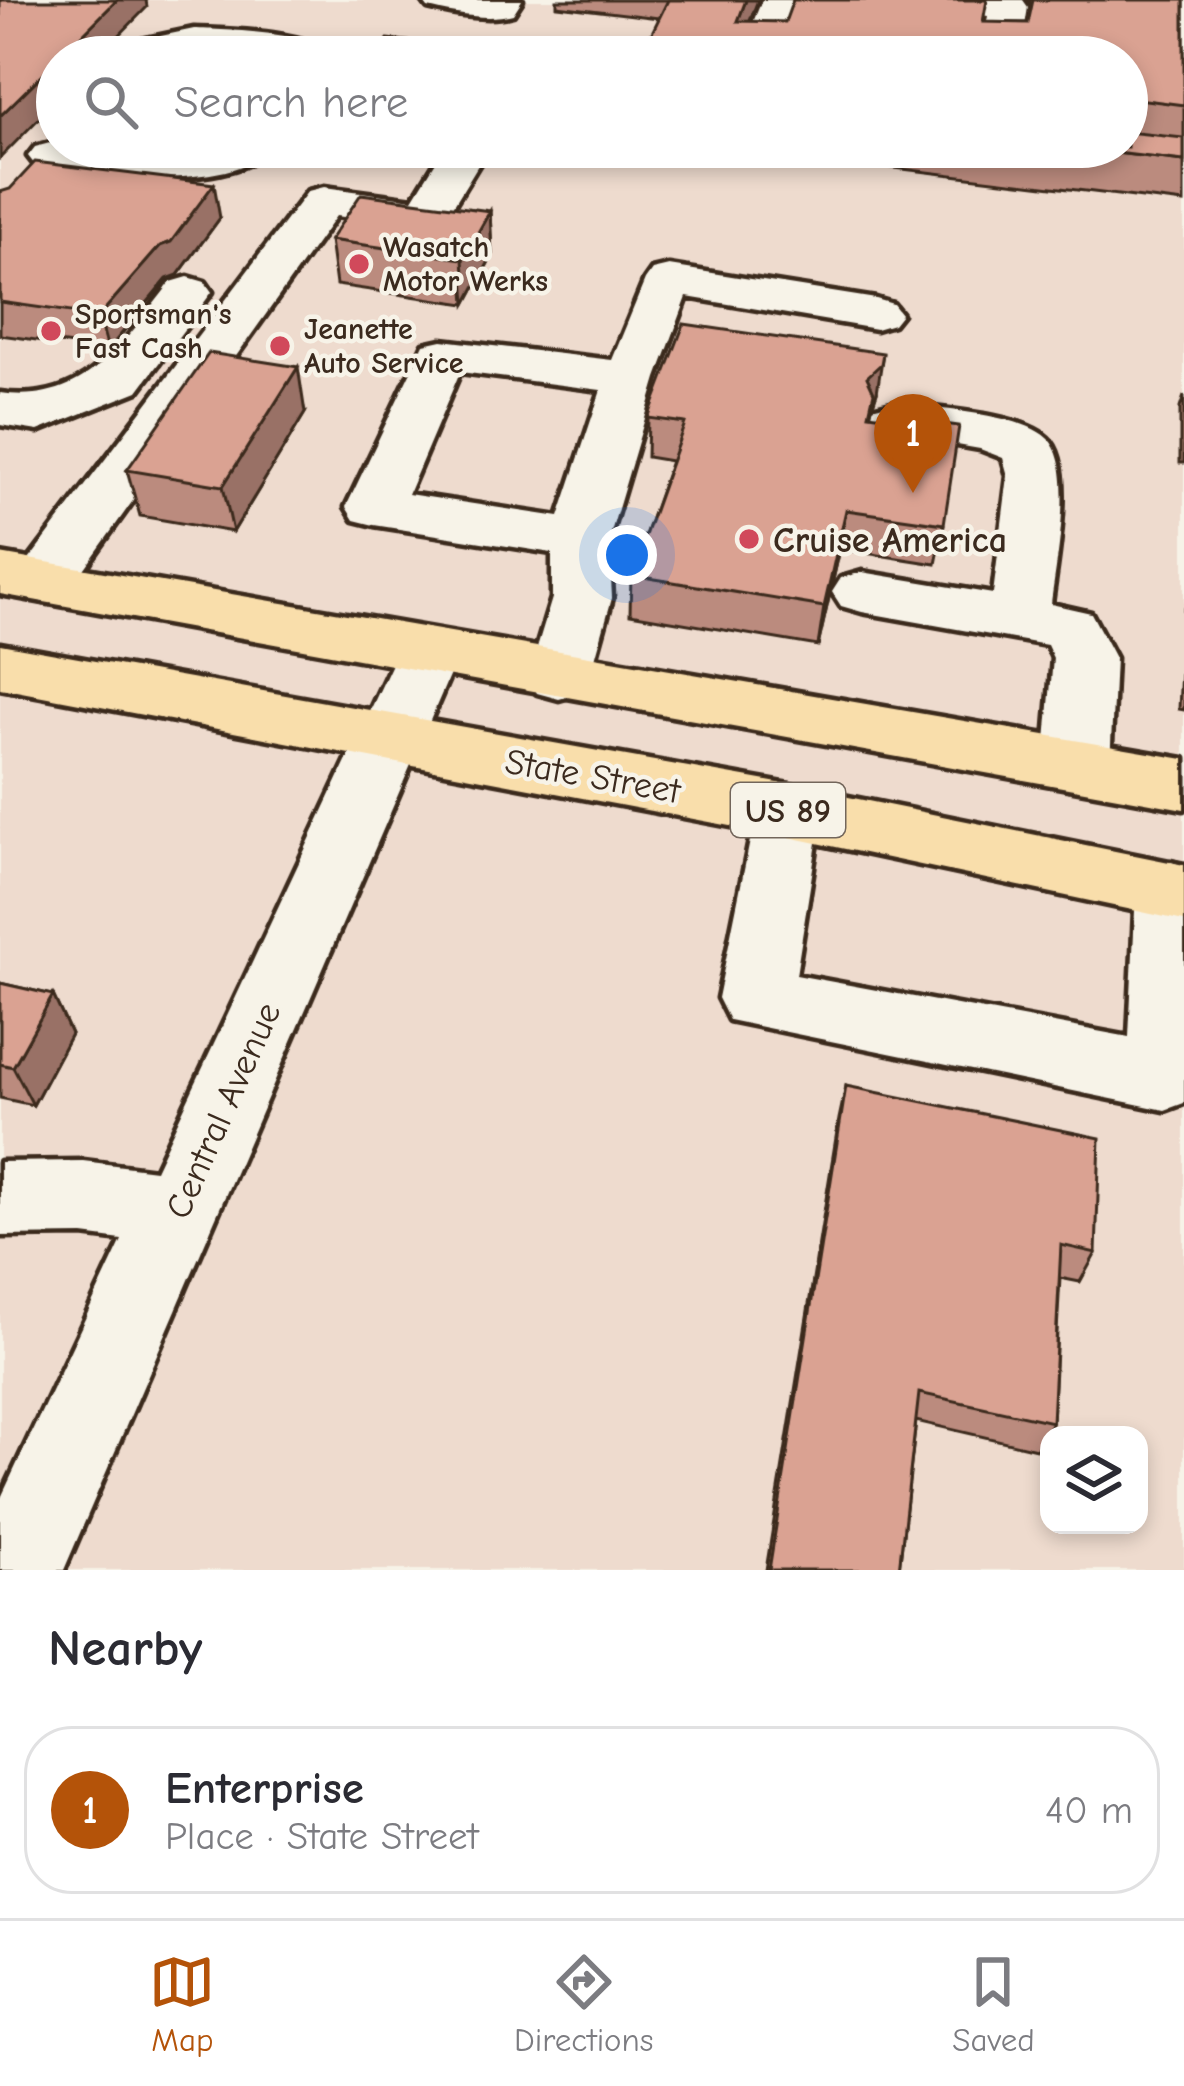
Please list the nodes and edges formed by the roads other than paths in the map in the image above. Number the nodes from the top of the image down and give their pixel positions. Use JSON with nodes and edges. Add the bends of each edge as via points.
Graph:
{"nodes":[{"id":1,"x":441,"y":0,"type":"edge"},
{"id":2,"x":503,"y":0,"type":"edge"},
{"id":3,"x":782,"y":0,"type":"edge"},
{"id":4,"x":943,"y":0,"type":"edge"},
{"id":5,"x":767,"y":36,"type":"edge"},
{"id":6,"x":1004,"y":36,"type":"edge"},
{"id":7,"x":453,"y":168,"type":"edge"},
{"id":8,"x":188,"y":292,"type":"dead end"},
{"id":9,"x":876,"y":314,"type":"dead end"},
{"id":10,"x":631,"y":378,"type":"junction"},
{"id":11,"x":0,"y":410,"type":"edge"},
{"id":12,"x":891,"y":419,"type":"edge"},
{"id":13,"x":580,"y":539,"type":"junction"},
{"id":14,"x":22,"y":578,"type":"edge"},
{"id":15,"x":862,"y":592,"type":"dead end"},
{"id":16,"x":1020,"y":617,"type":"junction"},
{"id":17,"x":429,"y":651,"type":"junction"},
{"id":18,"x":0,"y":666,"type":"edge"},
{"id":19,"x":559,"y":676,"type":"junction"},
{"id":20,"x":389,"y":738,"type":"junction"},
{"id":21,"x":1077,"y":765,"type":"junction"},
{"id":22,"x":1184,"y":784,"type":"edge"},
{"id":23,"x":789,"y":811,"type":"junction"},
{"id":24,"x":1178,"y":891,"type":"edge"},
{"id":25,"x":1175,"y":1093,"type":"edge"},
{"id":26,"x":0,"y":1199,"type":"edge"},
{"id":27,"x":178,"y":1210,"type":"junction"},
{"id":28,"x":16,"y":1570,"type":"edge"}],
"edges":[{"from":1,"to":2,"type":"street"},
{"from":3,"to":5,"type":"street"},
{"from":4,"to":6,"type":"street","via":[[1009,7]]},
{"from":7,"to":14,"type":"street","via":[[426,214],[324,201]]},
{"from":8,"to":11,"type":"street","via":[[120,380],[38,415]]},
{"from":9,"to":10,"type":"street","via":[[669,280]]},
{"from":10,"to":13,"type":"street"},
{"from":10,"to":13,"type":"street","via":[[442,355],[374,507]]},
{"from":12,"to":16,"type":"street","via":[[991,434],[1028,448],[1036,476]]},
{"from":13,"to":19,"type":"street","via":[[582,598]]},
{"from":14,"to":17,"type":"main road"},
{"from":15,"to":16,"type":"street"},
{"from":16,"to":21,"type":"street","via":[[1070,628],[1084,658]]},
{"from":17,"to":19,"type":"main road"},
{"from":17,"to":20,"type":"street","name":"Central Avenue"},
{"from":18,"to":20,"type":"main road","name":"State Street","number":"US 89"},
{"from":19,"to":21,"type":"main road"},
{"from":20,"to":23,"type":"main road","name":"State Street","number":"US 89"},
{"from":20,"to":27,"type":"street","name":"Central Avenue"},
{"from":21,"to":22,"type":"main road"},
{"from":23,"to":24,"type":"main road","name":"State Street","number":"US 89"},
{"from":23,"to":25,"type":"street","via":[[755,998]]},
{"from":24,"to":25,"type":"street"},
{"from":26,"to":27,"type":"street","via":[[82,1198]]},
{"from":27,"to":28,"type":"street","name":"Central Avenue"}]}
